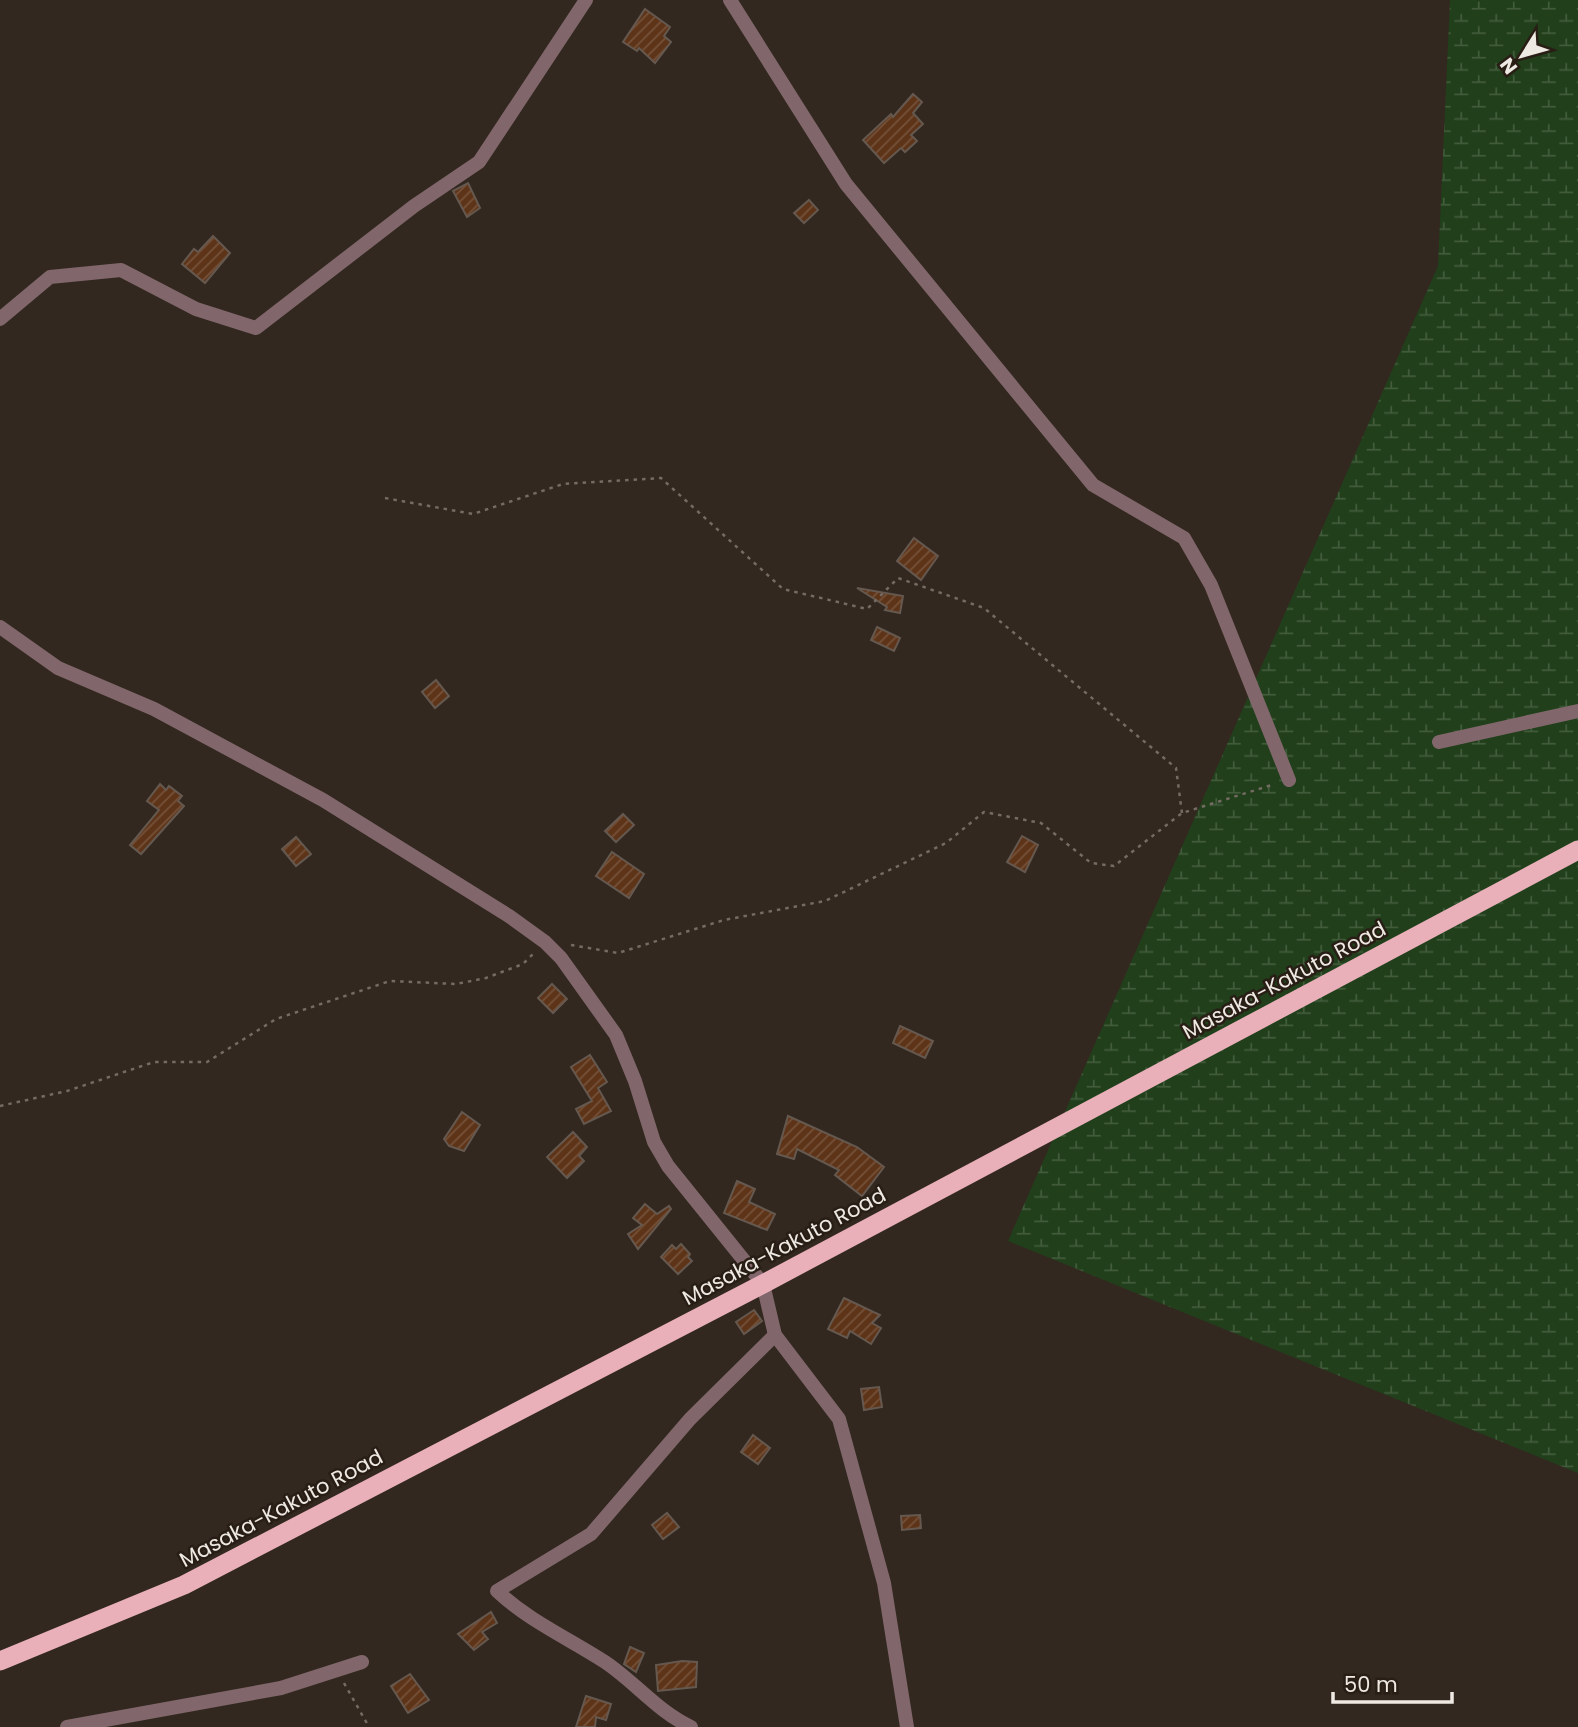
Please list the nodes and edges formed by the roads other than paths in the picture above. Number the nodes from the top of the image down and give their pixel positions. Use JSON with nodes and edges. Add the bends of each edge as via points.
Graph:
{"nodes":[{"id":1,"x":586,"y":0,"type":"edge"},
{"id":2,"x":730,"y":0,"type":"edge"},
{"id":3,"x":0,"y":320,"type":"edge"},
{"id":4,"x":0,"y":627,"type":"edge"},
{"id":5,"x":1578,"y":711,"type":"edge"},
{"id":6,"x":1439,"y":742,"type":"dead end"},
{"id":7,"x":1289,"y":780,"type":"road end"},
{"id":8,"x":1578,"y":850,"type":"edge"},
{"id":9,"x":763,"y":1283,"type":"junction"},
{"id":10,"x":775,"y":1335,"type":"junction"},
{"id":11,"x":0,"y":1661,"type":"edge"},
{"id":12,"x":362,"y":1662,"type":"dead end"},
{"id":13,"x":67,"y":1727,"type":"edge"},
{"id":14,"x":691,"y":1727,"type":"edge"},
{"id":15,"x":906,"y":1727,"type":"edge"}],
"edges":[{"from":1,"to":3,"type":"street","via":[[479,162],[414,206],[256,328],[196,309],[121,270],[50,276]]},
{"from":2,"to":7,"type":"street","via":[[846,184],[1093,485],[1184,538],[1211,585]]},
{"from":4,"to":9,"type":"street","via":[[58,668],[154,709],[323,800],[472,891],[545,942],[580,982],[616,1035],[654,1142],[668,1166]]},
{"from":5,"to":6,"type":"street"},
{"from":8,"to":9,"type":"highway","name":"Masaka-Kakuto Road"},
{"from":9,"to":10,"type":"street"},
{"from":9,"to":11,"type":"highway","name":"Masaka-Kakuto Road","via":[[184,1585]]},
{"from":10,"to":14,"type":"street","via":[[690,1419],[591,1534],[497,1591],[521,1614],[607,1663],[670,1717]]},
{"from":10,"to":15,"type":"street","via":[[839,1419],[884,1583]]},
{"from":12,"to":13,"type":"street","via":[[281,1688]]}]}
